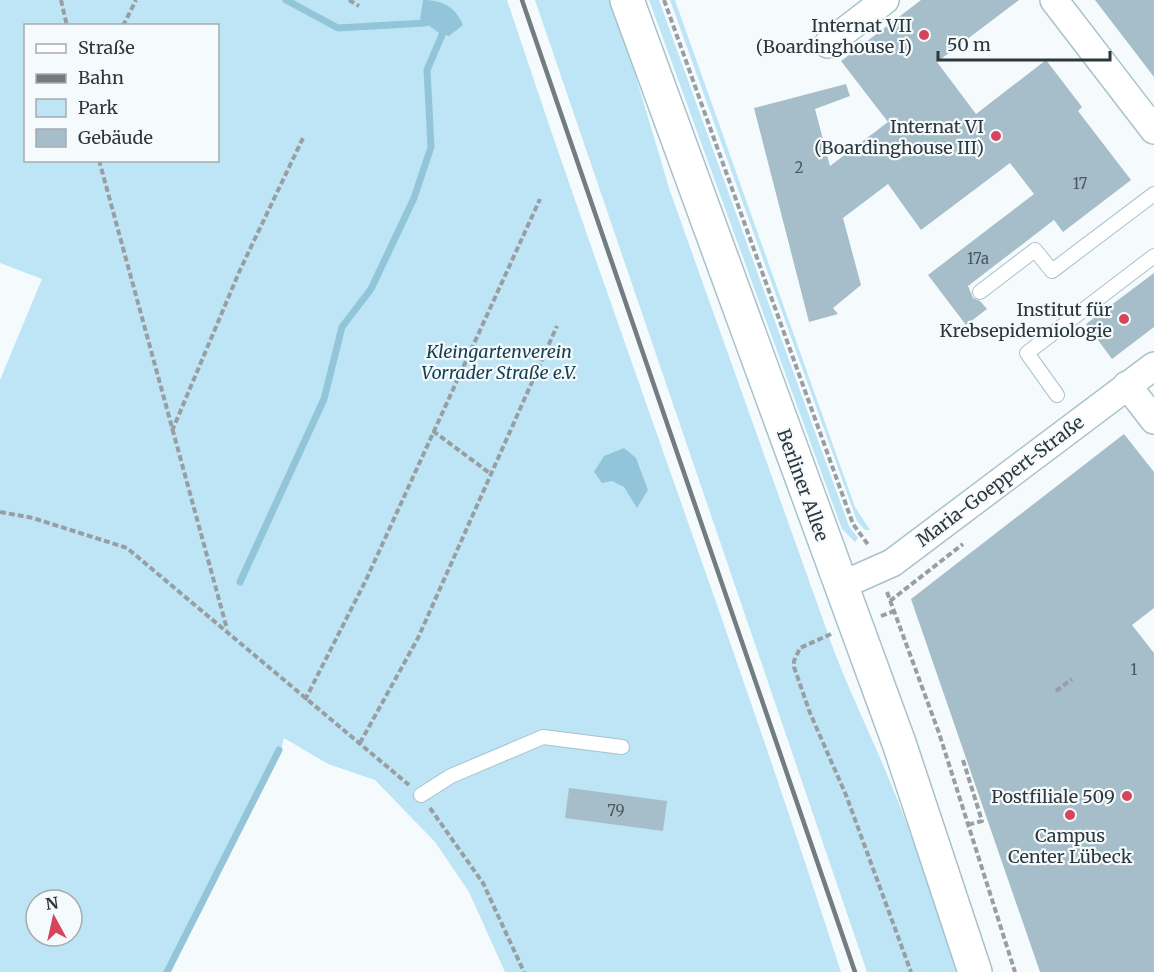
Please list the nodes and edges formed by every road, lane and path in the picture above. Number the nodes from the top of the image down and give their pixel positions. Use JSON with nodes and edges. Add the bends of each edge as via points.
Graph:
{"nodes":[{"id":1,"x":61,"y":0,"type":"edge"},
{"id":2,"x":136,"y":0,"type":"edge"},
{"id":3,"x":349,"y":0,"type":"edge"},
{"id":4,"x":627,"y":0,"type":"edge"},
{"id":5,"x":664,"y":0,"type":"edge"},
{"id":6,"x":885,"y":0,"type":"edge"},
{"id":7,"x":1054,"y":0,"type":"edge"},
{"id":8,"x":359,"y":6,"type":"dead end"},
{"id":9,"x":67,"y":24,"type":"edge"},
{"id":10,"x":124,"y":24,"type":"edge"},
{"id":11,"x":828,"y":44,"type":"dead end"},
{"id":12,"x":1154,"y":130,"type":"edge"},
{"id":13,"x":303,"y":138,"type":"dead end"},
{"id":14,"x":100,"y":162,"type":"edge"},
{"id":15,"x":1154,"y":194,"type":"edge"},
{"id":16,"x":540,"y":199,"type":"dead end"},
{"id":17,"x":1154,"y":256,"type":"edge"},
{"id":18,"x":980,"y":292,"type":"dead end"},
{"id":19,"x":557,"y":326,"type":"dead end"},
{"id":20,"x":1154,"y":366,"type":"edge"},
{"id":21,"x":1127,"y":385,"type":"junction"},
{"id":22,"x":1057,"y":395,"type":"dead end"},
{"id":23,"x":1154,"y":420,"type":"edge"},
{"id":24,"x":171,"y":431,"type":"junction"},
{"id":25,"x":433,"y":431,"type":"junction"},
{"id":26,"x":491,"y":474,"type":"junction"},
{"id":27,"x":0,"y":512,"type":"edge"},
{"id":28,"x":879,"y":571,"type":"junction"},
{"id":29,"x":840,"y":586,"type":"junction"},
{"id":30,"x":894,"y":611,"type":"junction"},
{"id":31,"x":854,"y":626,"type":"junction"},
{"id":32,"x":227,"y":630,"type":"junction"},
{"id":33,"x":1072,"y":679,"type":"dead end"},
{"id":34,"x":1056,"y":691,"type":"dead end"},
{"id":35,"x":305,"y":700,"type":"junction"},
{"id":36,"x":360,"y":743,"type":"junction"},
{"id":37,"x":622,"y":747,"type":"dead end"},
{"id":38,"x":963,"y":760,"type":"dead end"},
{"id":39,"x":421,"y":795,"type":"junction"},
{"id":40,"x":968,"y":825,"type":"junction"},
{"id":41,"x":524,"y":972,"type":"edge"},
{"id":42,"x":911,"y":972,"type":"edge"},
{"id":43,"x":975,"y":972,"type":"edge"},
{"id":44,"x":1015,"y":972,"type":"edge"}],
"edges":[{"from":1,"to":9,"type":"path"},
{"from":2,"to":10,"type":"path"},
{"from":3,"to":8,"type":"path"},
{"from":4,"to":29,"type":"main road","name":"Berliner Allee"},
{"from":5,"to":28,"type":"path","via":[[853,524],[867,541]]},
{"from":6,"to":11,"type":"street"},
{"from":7,"to":12,"type":"street"},
{"from":13,"to":24,"type":"path","via":[[240,270]]},
{"from":14,"to":24,"type":"path"},
{"from":15,"to":18,"type":"lane","via":[[1052,272],[1035,250]]},
{"from":16,"to":25,"type":"path"},
{"from":17,"to":22,"type":"lane","via":[[1027,353]]},
{"from":19,"to":26,"type":"path"},
{"from":20,"to":21,"type":"street","name":"Maria-Goeppert-Straße"},
{"from":21,"to":23,"type":"street"},
{"from":21,"to":28,"type":"street","name":"Maria-Goeppert-Straße"},
{"from":24,"to":32,"type":"path"},
{"from":25,"to":26,"type":"path"},
{"from":25,"to":35,"type":"path","via":[[366,580]]},
{"from":26,"to":36,"type":"path","via":[[418,638]]},
{"from":27,"to":32,"type":"path","via":[[33,518],[127,548]]},
{"from":28,"to":29,"type":"street","name":"Maria-Goeppert-Straße"},
{"from":28,"to":30,"type":"path"},
{"from":29,"to":31,"type":"main road","name":"Berliner Allee"},
{"from":30,"to":31,"type":"path"},
{"from":30,"to":40,"type":"path"},
{"from":31,"to":42,"type":"path","via":[[800,648],[794,668]]},
{"from":31,"to":43,"type":"main road","name":"Berliner Allee","via":[[899,743]]},
{"from":32,"to":35,"type":"path"},
{"from":33,"to":34,"type":"path"},
{"from":35,"to":36,"type":"path"},
{"from":36,"to":39,"type":"path"},
{"from":37,"to":39,"type":"lane","via":[[543,737],[461,771]]},
{"from":38,"to":40,"type":"path","via":[[982,821]]},
{"from":39,"to":41,"type":"path","via":[[483,883]]},
{"from":40,"to":44,"type":"path"}]}
